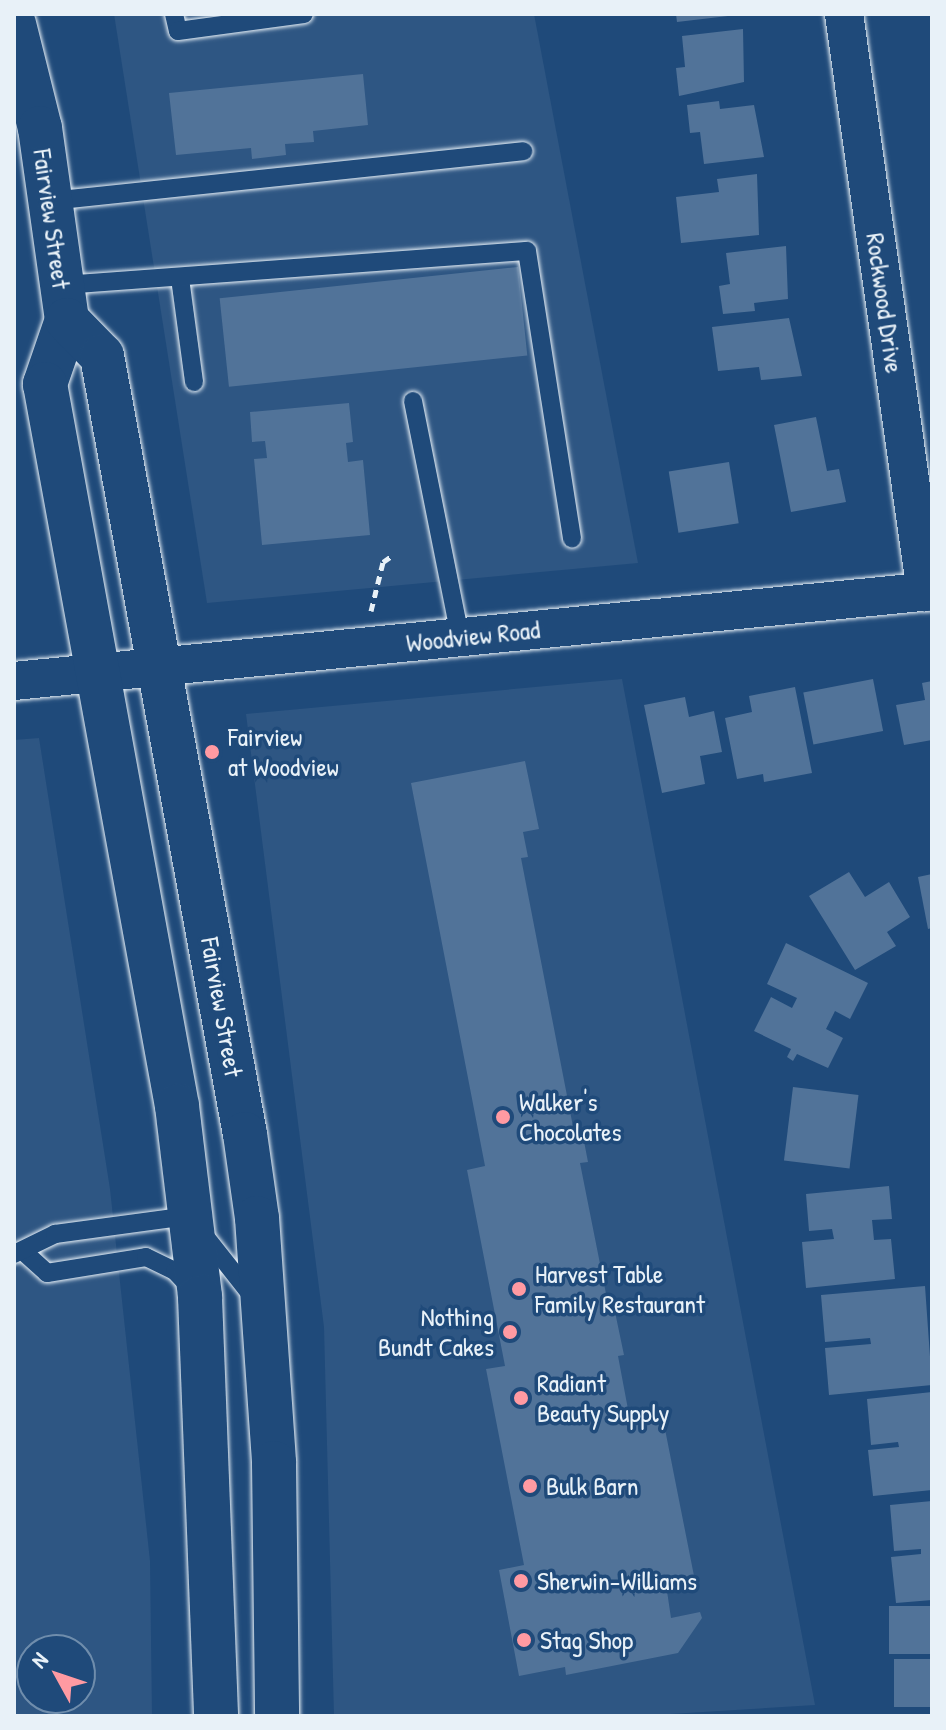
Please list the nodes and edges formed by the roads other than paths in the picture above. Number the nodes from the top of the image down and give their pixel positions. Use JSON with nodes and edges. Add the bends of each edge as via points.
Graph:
{"nodes":[{"id":1,"x":174,"y":14,"type":"edge"},
{"id":2,"x":304,"y":14,"type":"edge"},
{"id":3,"x":844,"y":14,"type":"edge"},
{"id":4,"x":14,"y":24,"type":"edge"},
{"id":5,"x":523,"y":151,"type":"dead end"},
{"id":6,"x":50,"y":201,"type":"junction"},
{"id":7,"x":180,"y":278,"type":"junction"},
{"id":8,"x":64,"y":302,"type":"junction"},
{"id":9,"x":194,"y":382,"type":"dead end"},
{"id":10,"x":413,"y":401,"type":"dead end"},
{"id":11,"x":572,"y":539,"type":"dead end"},
{"id":12,"x":929,"y":591,"type":"edge"},
{"id":13,"x":460,"y":637,"type":"junction"},
{"id":14,"x":160,"y":670,"type":"junction"},
{"id":15,"x":95,"y":675,"type":"junction"},
{"id":16,"x":14,"y":681,"type":"edge"},
{"id":17,"x":189,"y":1216,"type":"junction"},
{"id":18,"x":20,"y":1253,"type":"edge"},
{"id":19,"x":200,"y":1297,"type":"junction"},
{"id":20,"x":264,"y":1311,"type":"junction"},
{"id":21,"x":216,"y":1716,"type":"edge"},
{"id":22,"x":277,"y":1716,"type":"edge"}],
"edges":[{"from":1,"to":2,"type":"lane","via":[[178,31]]},
{"from":3,"to":12,"type":"street","name":"Rockwood Drive"},
{"from":4,"to":6,"type":"main road","name":"Fairview Street","via":[[40,128]]},
{"from":5,"to":6,"type":"lane"},
{"from":6,"to":8,"type":"main road","name":"Fairview Street"},
{"from":7,"to":8,"type":"lane"},
{"from":7,"to":9,"type":"lane"},
{"from":7,"to":11,"type":"lane","via":[[527,251]]},
{"from":8,"to":14,"type":"main road","name":"Fairview Street","via":[[102,356]]},
{"from":8,"to":15,"type":"main road","name":"Fairview Street","via":[[45,384]]},
{"from":10,"to":13,"type":"lane"},
{"from":12,"to":13,"type":"street","name":"Woodview Road"},
{"from":13,"to":14,"type":"street","name":"Woodview Road"},
{"from":14,"to":15,"type":"street","name":"Woodview Road"},
{"from":14,"to":20,"type":"main road","name":"Fairview Street","via":[[245,1134]]},
{"from":15,"to":16,"type":"street","name":"Woodview Road"},
{"from":15,"to":17,"type":"main road","name":"Fairview Street","via":[[177,1106]]},
{"from":17,"to":18,"type":"lane","via":[[55,1234]]},
{"from":17,"to":19,"type":"main road","name":"Fairview Street"},
{"from":17,"to":20,"type":"lane"},
{"from":18,"to":19,"type":"lane","via":[[47,1273],[146,1257],[175,1271]]},
{"from":19,"to":21,"type":"main road","name":"Fairview Street"},
{"from":20,"to":22,"type":"main road","name":"Fairview Street","via":[[274,1463]]}]}
